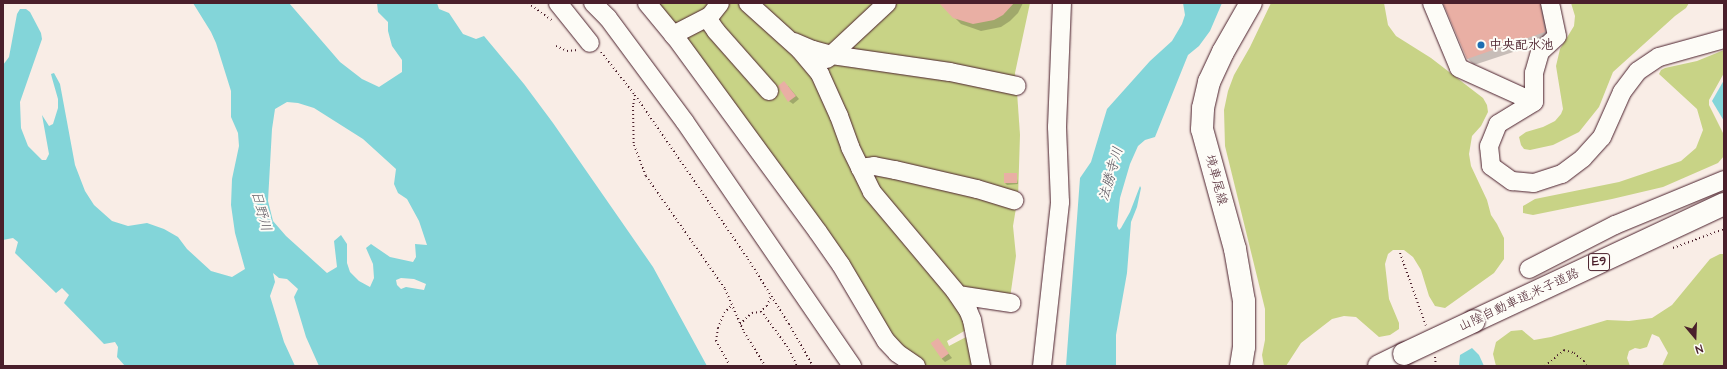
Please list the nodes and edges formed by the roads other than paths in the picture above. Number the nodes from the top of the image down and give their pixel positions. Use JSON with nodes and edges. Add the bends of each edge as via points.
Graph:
{"nodes":[{"id":1,"x":558,"y":3,"type":"edge"},
{"id":2,"x":593,"y":3,"type":"edge"},
{"id":3,"x":647,"y":3,"type":"edge"},
{"id":4,"x":720,"y":3,"type":"edge"},
{"id":5,"x":748,"y":3,"type":"edge"},
{"id":6,"x":887,"y":3,"type":"edge"},
{"id":7,"x":1062,"y":3,"type":"edge"},
{"id":8,"x":1252,"y":3,"type":"edge"},
{"id":9,"x":1432,"y":3,"type":"edge"},
{"id":10,"x":1550,"y":3,"type":"edge"},
{"id":11,"x":707,"y":18,"type":"junction"},
{"id":12,"x":673,"y":35,"type":"junction"},
{"id":13,"x":788,"y":39,"type":"junction"},
{"id":14,"x":1724,"y":39,"type":"edge"},
{"id":15,"x":590,"y":43,"type":"road end"},
{"id":16,"x":832,"y":55,"type":"junction"},
{"id":17,"x":816,"y":69,"type":"junction"},
{"id":18,"x":1017,"y":86,"type":"dead end"},
{"id":19,"x":769,"y":91,"type":"dead end"},
{"id":20,"x":1534,"y":102,"type":"junction"},
{"id":21,"x":860,"y":168,"type":"junction"},
{"id":22,"x":1724,"y":180,"type":"edge"},
{"id":23,"x":1014,"y":200,"type":"dead end"},
{"id":24,"x":1724,"y":200,"type":"edge"},
{"id":25,"x":1724,"y":204,"type":"edge"},
{"id":26,"x":1724,"y":212,"type":"edge"},
{"id":27,"x":1667,"y":230,"type":"junction"},
{"id":28,"x":1529,"y":269,"type":"dead end"},
{"id":29,"x":958,"y":295,"type":"junction"},
{"id":30,"x":1011,"y":303,"type":"dead end"},
{"id":31,"x":1475,"y":325,"type":"junction"},
{"id":32,"x":1403,"y":360,"type":"edge"},
{"id":33,"x":852,"y":366,"type":"edge"},
{"id":34,"x":916,"y":366,"type":"edge"},
{"id":35,"x":981,"y":366,"type":"edge"},
{"id":36,"x":1042,"y":366,"type":"edge"},
{"id":37,"x":1241,"y":366,"type":"edge"},
{"id":38,"x":1379,"y":366,"type":"edge"}],
"edges":[{"from":1,"to":15,"type":"street"},
{"from":2,"to":33,"type":"street","via":[[608,18],[685,122]]},
{"from":3,"to":12,"type":"street"},
{"from":4,"to":11,"type":"street"},
{"from":5,"to":13,"type":"street"},
{"from":6,"to":16,"type":"street"},
{"from":7,"to":36,"type":"street","via":[[1057,127],[1060,202]]},
{"from":8,"to":37,"type":"main road","name":"境車尾線","via":[[1223,52],[1209,82],[1202,108],[1202,129],[1235,249],[1244,301],[1244,348]]},
{"from":9,"to":20,"type":"street","via":[[1459,68]]},
{"from":10,"to":20,"type":"street","via":[[1557,36],[1540,52],[1534,73]]},
{"from":11,"to":12,"type":"street"},
{"from":11,"to":19,"type":"street"},
{"from":12,"to":34,"type":"street","via":[[841,265],[886,341],[897,353]]},
{"from":13,"to":16,"type":"street"},
{"from":13,"to":17,"type":"street"},
{"from":14,"to":20,"type":"street","via":[[1659,57],[1638,71],[1622,92],[1602,137],[1583,158],[1562,174],[1534,182],[1512,181],[1491,166],[1489,146],[1498,124]]},
{"from":16,"to":17,"type":"street"},
{"from":16,"to":18,"type":"street","via":[[950,72]]},
{"from":17,"to":21,"type":"street","via":[[827,86]]},
{"from":21,"to":23,"type":"street","via":[[874,166],[896,170]]},
{"from":21,"to":29,"type":"street","via":[[877,199]]},
{"from":22,"to":28,"type":"street","via":[[1615,225]]},
{"from":24,"to":27,"type":"main road"},
{"from":25,"to":27,"type":"main road","name":"山陰自動車道;米子道路","number":"E9"},
{"from":26,"to":31,"type":"main road","name":"山陰自動車道;米子道路","number":"E9"},
{"from":27,"to":31,"type":"main road","name":"山陰自動車道;米子道路","number":"E9"},
{"from":29,"to":30,"type":"street"},
{"from":29,"to":35,"type":"street","via":[[972,320]]},
{"from":31,"to":32,"type":"main road","name":"山陰自動車道;米子道路","number":"E9"},
{"from":32,"to":38,"type":"main road","name":"山陰自動車道;米子道路","number":"E9"}]}
